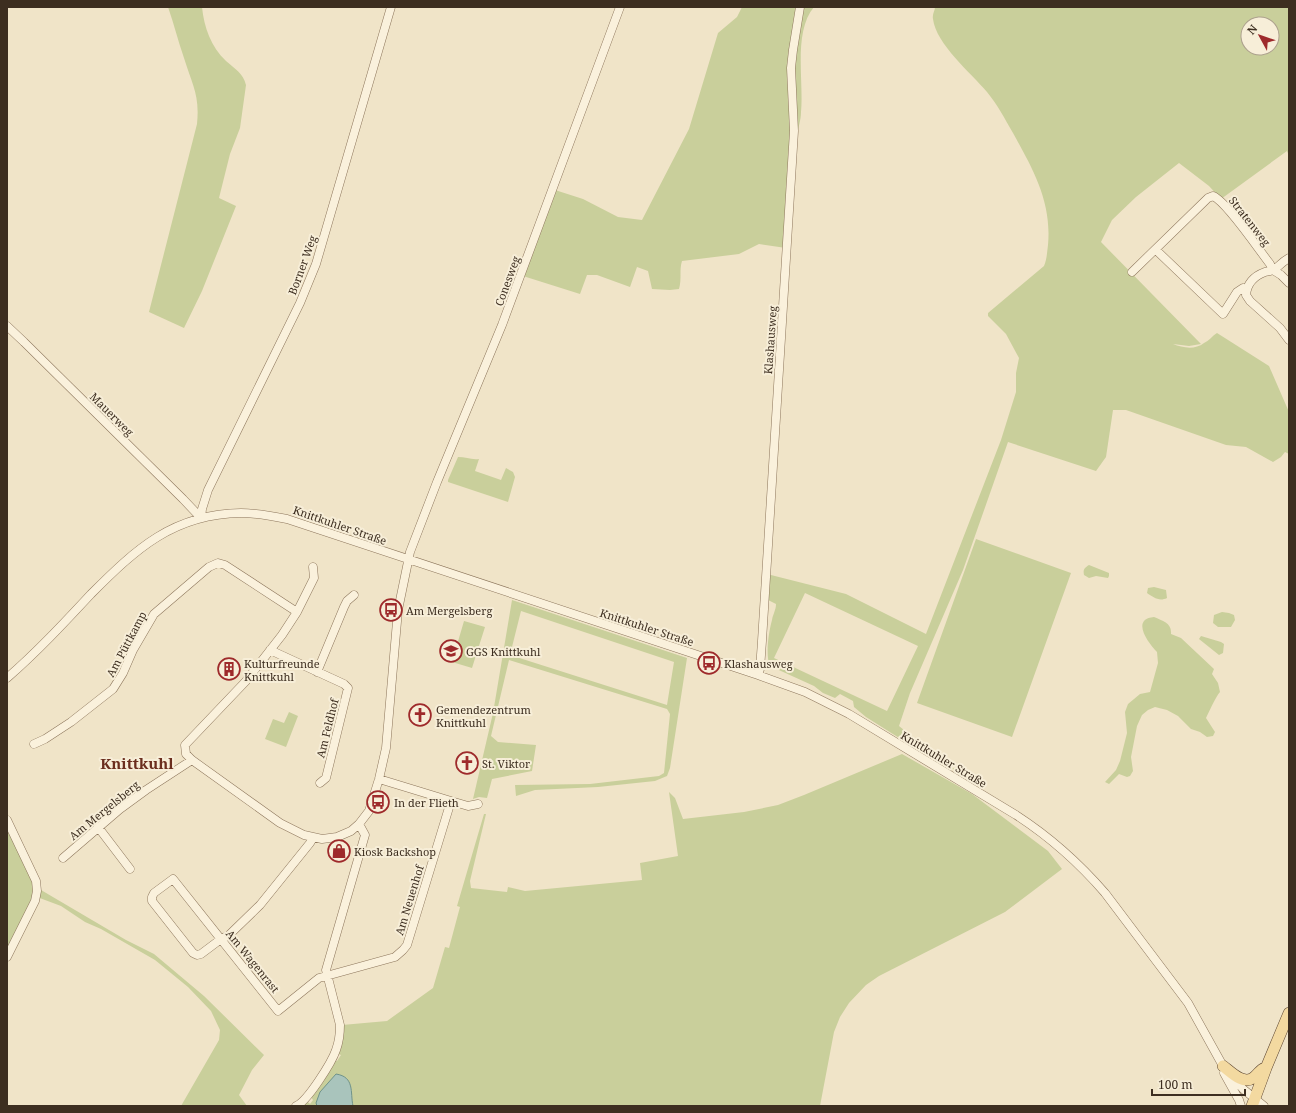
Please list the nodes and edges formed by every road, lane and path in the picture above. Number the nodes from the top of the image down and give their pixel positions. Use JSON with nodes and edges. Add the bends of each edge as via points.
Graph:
{"nodes":[{"id":1,"x":391,"y":7,"type":"edge"},
{"id":2,"x":620,"y":7,"type":"edge"},
{"id":3,"x":800,"y":7,"type":"edge"},
{"id":4,"x":1156,"y":250,"type":"junction"},
{"id":5,"x":1289,"y":258,"type":"edge"},
{"id":6,"x":1273,"y":270,"type":"junction"},
{"id":7,"x":1132,"y":272,"type":"dead end"},
{"id":8,"x":1289,"y":283,"type":"edge"},
{"id":9,"x":1247,"y":289,"type":"junction"},
{"id":10,"x":7,"y":326,"type":"edge"},
{"id":11,"x":1289,"y":340,"type":"edge"},
{"id":12,"x":201,"y":518,"type":"junction"},
{"id":13,"x":407,"y":560,"type":"junction"},
{"id":14,"x":313,"y":567,"type":"dead end"},
{"id":15,"x":354,"y":596,"type":"dead end"},
{"id":16,"x":297,"y":612,"type":"junction"},
{"id":17,"x":270,"y":650,"type":"junction"},
{"id":18,"x":316,"y":672,"type":"junction"},
{"id":19,"x":758,"y":675,"type":"junction"},
{"id":20,"x":7,"y":678,"type":"edge"},
{"id":21,"x":34,"y":744,"type":"dead end"},
{"id":22,"x":192,"y":760,"type":"junction"},
{"id":23,"x":379,"y":779,"type":"junction"},
{"id":24,"x":320,"y":783,"type":"dead end"},
{"id":25,"x":451,"y":801,"type":"junction"},
{"id":26,"x":478,"y":804,"type":"dead end"},
{"id":27,"x":7,"y":820,"type":"edge"},
{"id":28,"x":359,"y":824,"type":"junction"},
{"id":29,"x":98,"y":827,"type":"junction"},
{"id":30,"x":313,"y":838,"type":"junction"},
{"id":31,"x":63,"y":858,"type":"dead end"},
{"id":32,"x":130,"y":869,"type":"dead end"},
{"id":33,"x":221,"y":939,"type":"junction"},
{"id":34,"x":7,"y":957,"type":"edge"},
{"id":35,"x":327,"y":976,"type":"junction"},
{"id":36,"x":1289,"y":1013,"type":"edge"},
{"id":37,"x":1223,"y":1066,"type":"junction"},
{"id":38,"x":1266,"y":1068,"type":"junction"},
{"id":39,"x":1257,"y":1104,"type":"edge"},
{"id":40,"x":296,"y":1106,"type":"edge"},
{"id":41,"x":1241,"y":1106,"type":"edge"}],
"edges":[{"from":1,"to":12,"type":"street","name":"Borner Weg","via":[[316,264],[300,303],[208,490]]},
{"from":2,"to":13,"type":"street","name":"Conesweg","via":[[502,326]]},
{"from":3,"to":19,"type":"street","name":"Klashausweg","via":[[791,68],[794,131],[790,210]]},
{"from":4,"to":6,"type":"street","name":"Stratenweg","via":[[1208,198],[1214,196],[1228,209]]},
{"from":4,"to":7,"type":"street","name":"Stratenweg"},
{"from":4,"to":9,"type":"street","via":[[1223,314],[1237,292],[1243,288]]},
{"from":5,"to":6,"type":"street"},
{"from":6,"to":8,"type":"street","name":"Stratenweg"},
{"from":6,"to":9,"type":"street","via":[[1253,279]]},
{"from":9,"to":11,"type":"street","via":[[1247,298],[1280,328]]},
{"from":10,"to":12,"type":"street","name":"Mauerweg"},
{"from":12,"to":13,"type":"street","name":"Knittkuhler Straße","via":[[242,513],[287,519]]},
{"from":12,"to":20,"type":"street","name":"Knittkuhler Straße","via":[[162,534],[127,558]]},
{"from":13,"to":19,"type":"street","name":"Knittkuhler Straße"},
{"from":13,"to":23,"type":"street","via":[[398,610],[386,748]]},
{"from":14,"to":16,"type":"street","via":[[314,578]]},
{"from":15,"to":18,"type":"street","via":[[344,607]]},
{"from":16,"to":17,"type":"street"},
{"from":16,"to":21,"type":"street","name":"Am Püttkamp","via":[[225,565],[212,565],[154,614],[113,689],[72,722]]},
{"from":17,"to":18,"type":"street","name":"Am Feldhof"},
{"from":17,"to":22,"type":"street","via":[[238,689],[185,745],[186,754]]},
{"from":18,"to":24,"type":"street","name":"Am Feldhof","via":[[348,688],[326,778]]},
{"from":19,"to":37,"type":"street","name":"Knittkuhler Straße","via":[[805,692],[849,714],[1016,815],[1052,841],[1091,877],[1122,914],[1188,1003]]},
{"from":22,"to":29,"type":"street","name":"Am Mergelsberg"},
{"from":22,"to":30,"type":"street","via":[[280,823]]},
{"from":23,"to":25,"type":"street"},
{"from":23,"to":28,"type":"street","via":[[368,811]]},
{"from":25,"to":26,"type":"street","via":[[468,806]]},
{"from":25,"to":35,"type":"street","name":"Am Neuenhof","via":[[409,939],[403,950],[395,957]]},
{"from":27,"to":34,"type":"street","via":[[36,881],[37,891]]},
{"from":28,"to":30,"type":"street","via":[[337,837]]},
{"from":28,"to":35,"type":"street","via":[[365,835],[326,970]]},
{"from":29,"to":31,"type":"street","name":"Am Mergelsberg"},
{"from":29,"to":32,"type":"street"},
{"from":30,"to":33,"type":"street","via":[[260,905],[228,936]]},
{"from":33,"to":33,"type":"street","name":"Am Wagenrast","via":[[201,954],[193,953],[152,901],[154,893],[173,879]]},
{"from":33,"to":35,"type":"street","name":"Am Wagenrast","via":[[278,1011],[319,978]]},
{"from":35,"to":40,"type":"street","via":[[340,1025],[336,1052],[303,1102]]},
{"from":36,"to":38,"type":"main road"},
{"from":37,"to":38,"type":"main road","via":[[1246,1080]]},
{"from":37,"to":39,"type":"street","name":"Knittkuhler Straße"},
{"from":37,"to":41,"type":"street","via":[[1225,1076]]},
{"from":38,"to":39,"type":"main road"}]}
